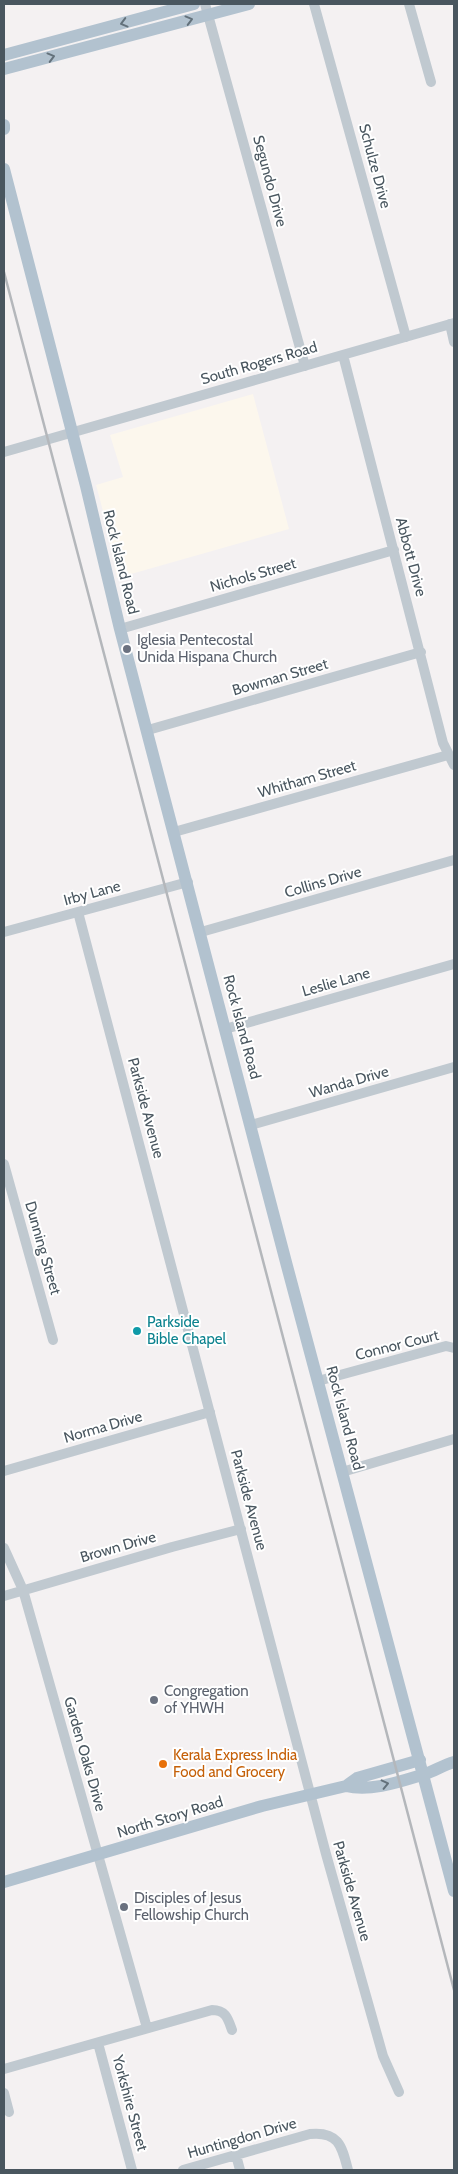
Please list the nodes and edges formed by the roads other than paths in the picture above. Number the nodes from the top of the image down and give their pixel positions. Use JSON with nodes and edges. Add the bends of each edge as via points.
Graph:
{"nodes":[{"id":1,"x":194,"y":4,"type":"edge"},
{"id":2,"x":249,"y":4,"type":"edge"},
{"id":3,"x":314,"y":4,"type":"edge"},
{"id":4,"x":409,"y":4,"type":"edge"},
{"id":5,"x":207,"y":9,"type":"edge"},
{"id":6,"x":104,"y":28,"type":"junction"},
{"id":7,"x":65,"y":38,"type":"junction"},
{"id":8,"x":108,"y":42,"type":"junction"},
{"id":9,"x":69,"y":52,"type":"junction"},
{"id":10,"x":7,"y":53,"type":"edge"},
{"id":11,"x":4,"y":69,"type":"edge"},
{"id":12,"x":431,"y":82,"type":"dead end"},
{"id":13,"x":4,"y":169,"type":"edge"},
{"id":14,"x":452,"y":324,"type":"edge"},
{"id":15,"x":406,"y":337,"type":"junction"},
{"id":16,"x":454,"y":342,"type":"edge"},
{"id":17,"x":342,"y":355,"type":"junction"},
{"id":18,"x":305,"y":366,"type":"junction"},
{"id":19,"x":72,"y":433,"type":"junction"},
{"id":20,"x":4,"y":452,"type":"edge"},
{"id":21,"x":394,"y":550,"type":"junction"},
{"id":22,"x":120,"y":629,"type":"junction"},
{"id":23,"x":421,"y":652,"type":"junction"},
{"id":24,"x":148,"y":730,"type":"junction"},
{"id":25,"x":448,"y":755,"type":"junction"},
{"id":26,"x":454,"y":765,"type":"edge"},
{"id":27,"x":174,"y":832,"type":"junction"},
{"id":28,"x":454,"y":860,"type":"edge"},
{"id":29,"x":188,"y":882,"type":"junction"},
{"id":30,"x":78,"y":912,"type":"junction"},
{"id":31,"x":4,"y":932,"type":"edge"},
{"id":32,"x":201,"y":932,"type":"junction"},
{"id":33,"x":454,"y":964,"type":"edge"},
{"id":34,"x":225,"y":1029,"type":"junction"},
{"id":35,"x":454,"y":1067,"type":"edge"},
{"id":36,"x":251,"y":1125,"type":"junction"},
{"id":37,"x":4,"y":1164,"type":"edge"},
{"id":38,"x":53,"y":1340,"type":"dead end"},
{"id":39,"x":454,"y":1348,"type":"edge"},
{"id":40,"x":318,"y":1381,"type":"junction"},
{"id":41,"x":210,"y":1412,"type":"junction"},
{"id":42,"x":454,"y":1439,"type":"edge"},
{"id":43,"x":4,"y":1471,"type":"edge"},
{"id":44,"x":342,"y":1472,"type":"junction"},
{"id":45,"x":241,"y":1529,"type":"junction"},
{"id":46,"x":4,"y":1548,"type":"edge"},
{"id":47,"x":23,"y":1590,"type":"junction"},
{"id":48,"x":4,"y":1596,"type":"edge"},
{"id":49,"x":420,"y":1760,"type":"junction"},
{"id":50,"x":454,"y":1762,"type":"edge"},
{"id":51,"x":440,"y":1766,"type":"junction"},
{"id":52,"x":424,"y":1775,"type":"junction"},
{"id":53,"x":346,"y":1786,"type":"junction"},
{"id":54,"x":310,"y":1794,"type":"junction"},
{"id":55,"x":98,"y":1855,"type":"junction"},
{"id":56,"x":4,"y":1882,"type":"edge"},
{"id":57,"x":454,"y":1891,"type":"edge"},
{"id":58,"x":147,"y":2028,"type":"junction"},
{"id":59,"x":232,"y":2030,"type":"dead end"},
{"id":60,"x":98,"y":2043,"type":"junction"},
{"id":61,"x":4,"y":2070,"type":"edge"},
{"id":62,"x":399,"y":2092,"type":"dead end"},
{"id":63,"x":4,"y":2093,"type":"edge"},
{"id":64,"x":9,"y":2112,"type":"dead end"},
{"id":65,"x":236,"y":2155,"type":"junction"},
{"id":66,"x":132,"y":2170,"type":"edge"},
{"id":67,"x":182,"y":2170,"type":"edge"},
{"id":68,"x":240,"y":2170,"type":"edge"},
{"id":69,"x":348,"y":2170,"type":"edge"}],
"edges":[{"from":1,"to":6,"type":"main road","one_way":true},
{"from":2,"to":5,"type":"main road"},
{"from":3,"to":15,"type":"street","name":"Schulze Drive"},
{"from":4,"to":12,"type":"street"},
{"from":8,"to":5,"type":"main road","one_way":true},
{"from":5,"to":18,"type":"street","name":"Segundo Drive"},
{"from":6,"to":7,"type":"main road"},
{"from":6,"to":8,"type":"main road"},
{"from":7,"to":9,"type":"main road"},
{"from":7,"to":10,"type":"main road"},
{"from":8,"to":9,"type":"main road"},
{"from":11,"to":9,"type":"main road","one_way":true},
{"from":13,"to":19,"type":"main road","name":"Rock Island Road"},
{"from":14,"to":15,"type":"street","name":"South Rogers Road"},
{"from":14,"to":16,"type":"street"},
{"from":15,"to":17,"type":"street","name":"South Rogers Road"},
{"from":17,"to":18,"type":"street","name":"South Rogers Road"},
{"from":17,"to":21,"type":"street","name":"Abbott Drive"},
{"from":18,"to":19,"type":"street","name":"South Rogers Road"},
{"from":19,"to":20,"type":"street","name":"South Rogers Road"},
{"from":19,"to":22,"type":"main road","name":"Rock Island Road"},
{"from":21,"to":22,"type":"street","name":"Nichols Street"},
{"from":21,"to":23,"type":"street","name":"Abbott Drive"},
{"from":22,"to":24,"type":"main road","name":"Rock Island Road"},
{"from":23,"to":24,"type":"street","name":"Bowman Street"},
{"from":23,"to":25,"type":"street","name":"Abbott Drive"},
{"from":24,"to":27,"type":"main road","name":"Rock Island Road"},
{"from":25,"to":26,"type":"street","name":"Abbott Drive"},
{"from":25,"to":27,"type":"street","name":"Whitham Street"},
{"from":27,"to":29,"type":"main road","name":"Rock Island Road"},
{"from":28,"to":32,"type":"street","name":"Collins Drive"},
{"from":29,"to":30,"type":"street","name":"Irby Lane"},
{"from":29,"to":32,"type":"main road","name":"Rock Island Road"},
{"from":30,"to":31,"type":"street","name":"Irby Lane"},
{"from":30,"to":41,"type":"street","name":"Parkside Avenue"},
{"from":32,"to":34,"type":"main road","name":"Rock Island Road"},
{"from":33,"to":34,"type":"street","name":"Leslie Lane"},
{"from":34,"to":36,"type":"main road","name":"Rock Island Road"},
{"from":35,"to":36,"type":"street","name":"Wanda Drive"},
{"from":36,"to":40,"type":"main road","name":"Rock Island Road"},
{"from":37,"to":38,"type":"street","name":"Dunning Street"},
{"from":39,"to":40,"type":"street","name":"Connor Court","via":[[446,1346]]},
{"from":40,"to":44,"type":"main road","name":"Rock Island Road"},
{"from":41,"to":43,"type":"street","name":"Norma Drive"},
{"from":41,"to":45,"type":"street","name":"Parkside Avenue"},
{"from":42,"to":44,"type":"street"},
{"from":44,"to":49,"type":"main road","name":"Rock Island Road"},
{"from":45,"to":47,"type":"street","name":"Brown Drive"},
{"from":45,"to":54,"type":"street","name":"Parkside Avenue"},
{"from":46,"to":47,"type":"street","name":"Garden Oaks Drive"},
{"from":47,"to":48,"type":"street","name":"Brown Drive"},
{"from":47,"to":55,"type":"street","name":"Garden Oaks Drive"},
{"from":49,"to":51,"type":"main road"},
{"from":49,"to":52,"type":"main road","name":"Rock Island Road"},
{"from":49,"to":53,"type":"main road","name":"North Story Road","via":[[357,1778]]},
{"from":50,"to":51,"type":"main road","name":"North Story Road"},
{"from":51,"to":52,"type":"main road","name":"North Story Road"},
{"from":53,"to":52,"type":"main road","name":"North Story Road","one_way":true,"via":[[360,1790]]},
{"from":52,"to":57,"type":"main road","name":"Rock Island Road"},
{"from":53,"to":54,"type":"main road","name":"North Story Road"},
{"from":54,"to":55,"type":"main road","name":"North Story Road"},
{"from":54,"to":62,"type":"street","name":"Parkside Avenue","via":[[383,2056]]},
{"from":55,"to":56,"type":"main road","name":"North Story Road"},
{"from":55,"to":58,"type":"street","name":"Garden Oaks Drive"},
{"from":58,"to":59,"type":"street","via":[[218,2010],[226,2015]]},
{"from":58,"to":60,"type":"street"},
{"from":60,"to":61,"type":"street"},
{"from":60,"to":66,"type":"street","name":"Yorkshire Street"},
{"from":63,"to":64,"type":"street"},
{"from":65,"to":67,"type":"street","name":"Huntingdon Drive"},
{"from":65,"to":68,"type":"street"},
{"from":65,"to":69,"type":"street","name":"Huntingdon Drive","via":[[322,2133],[333,2137],[342,2147]]}]}
